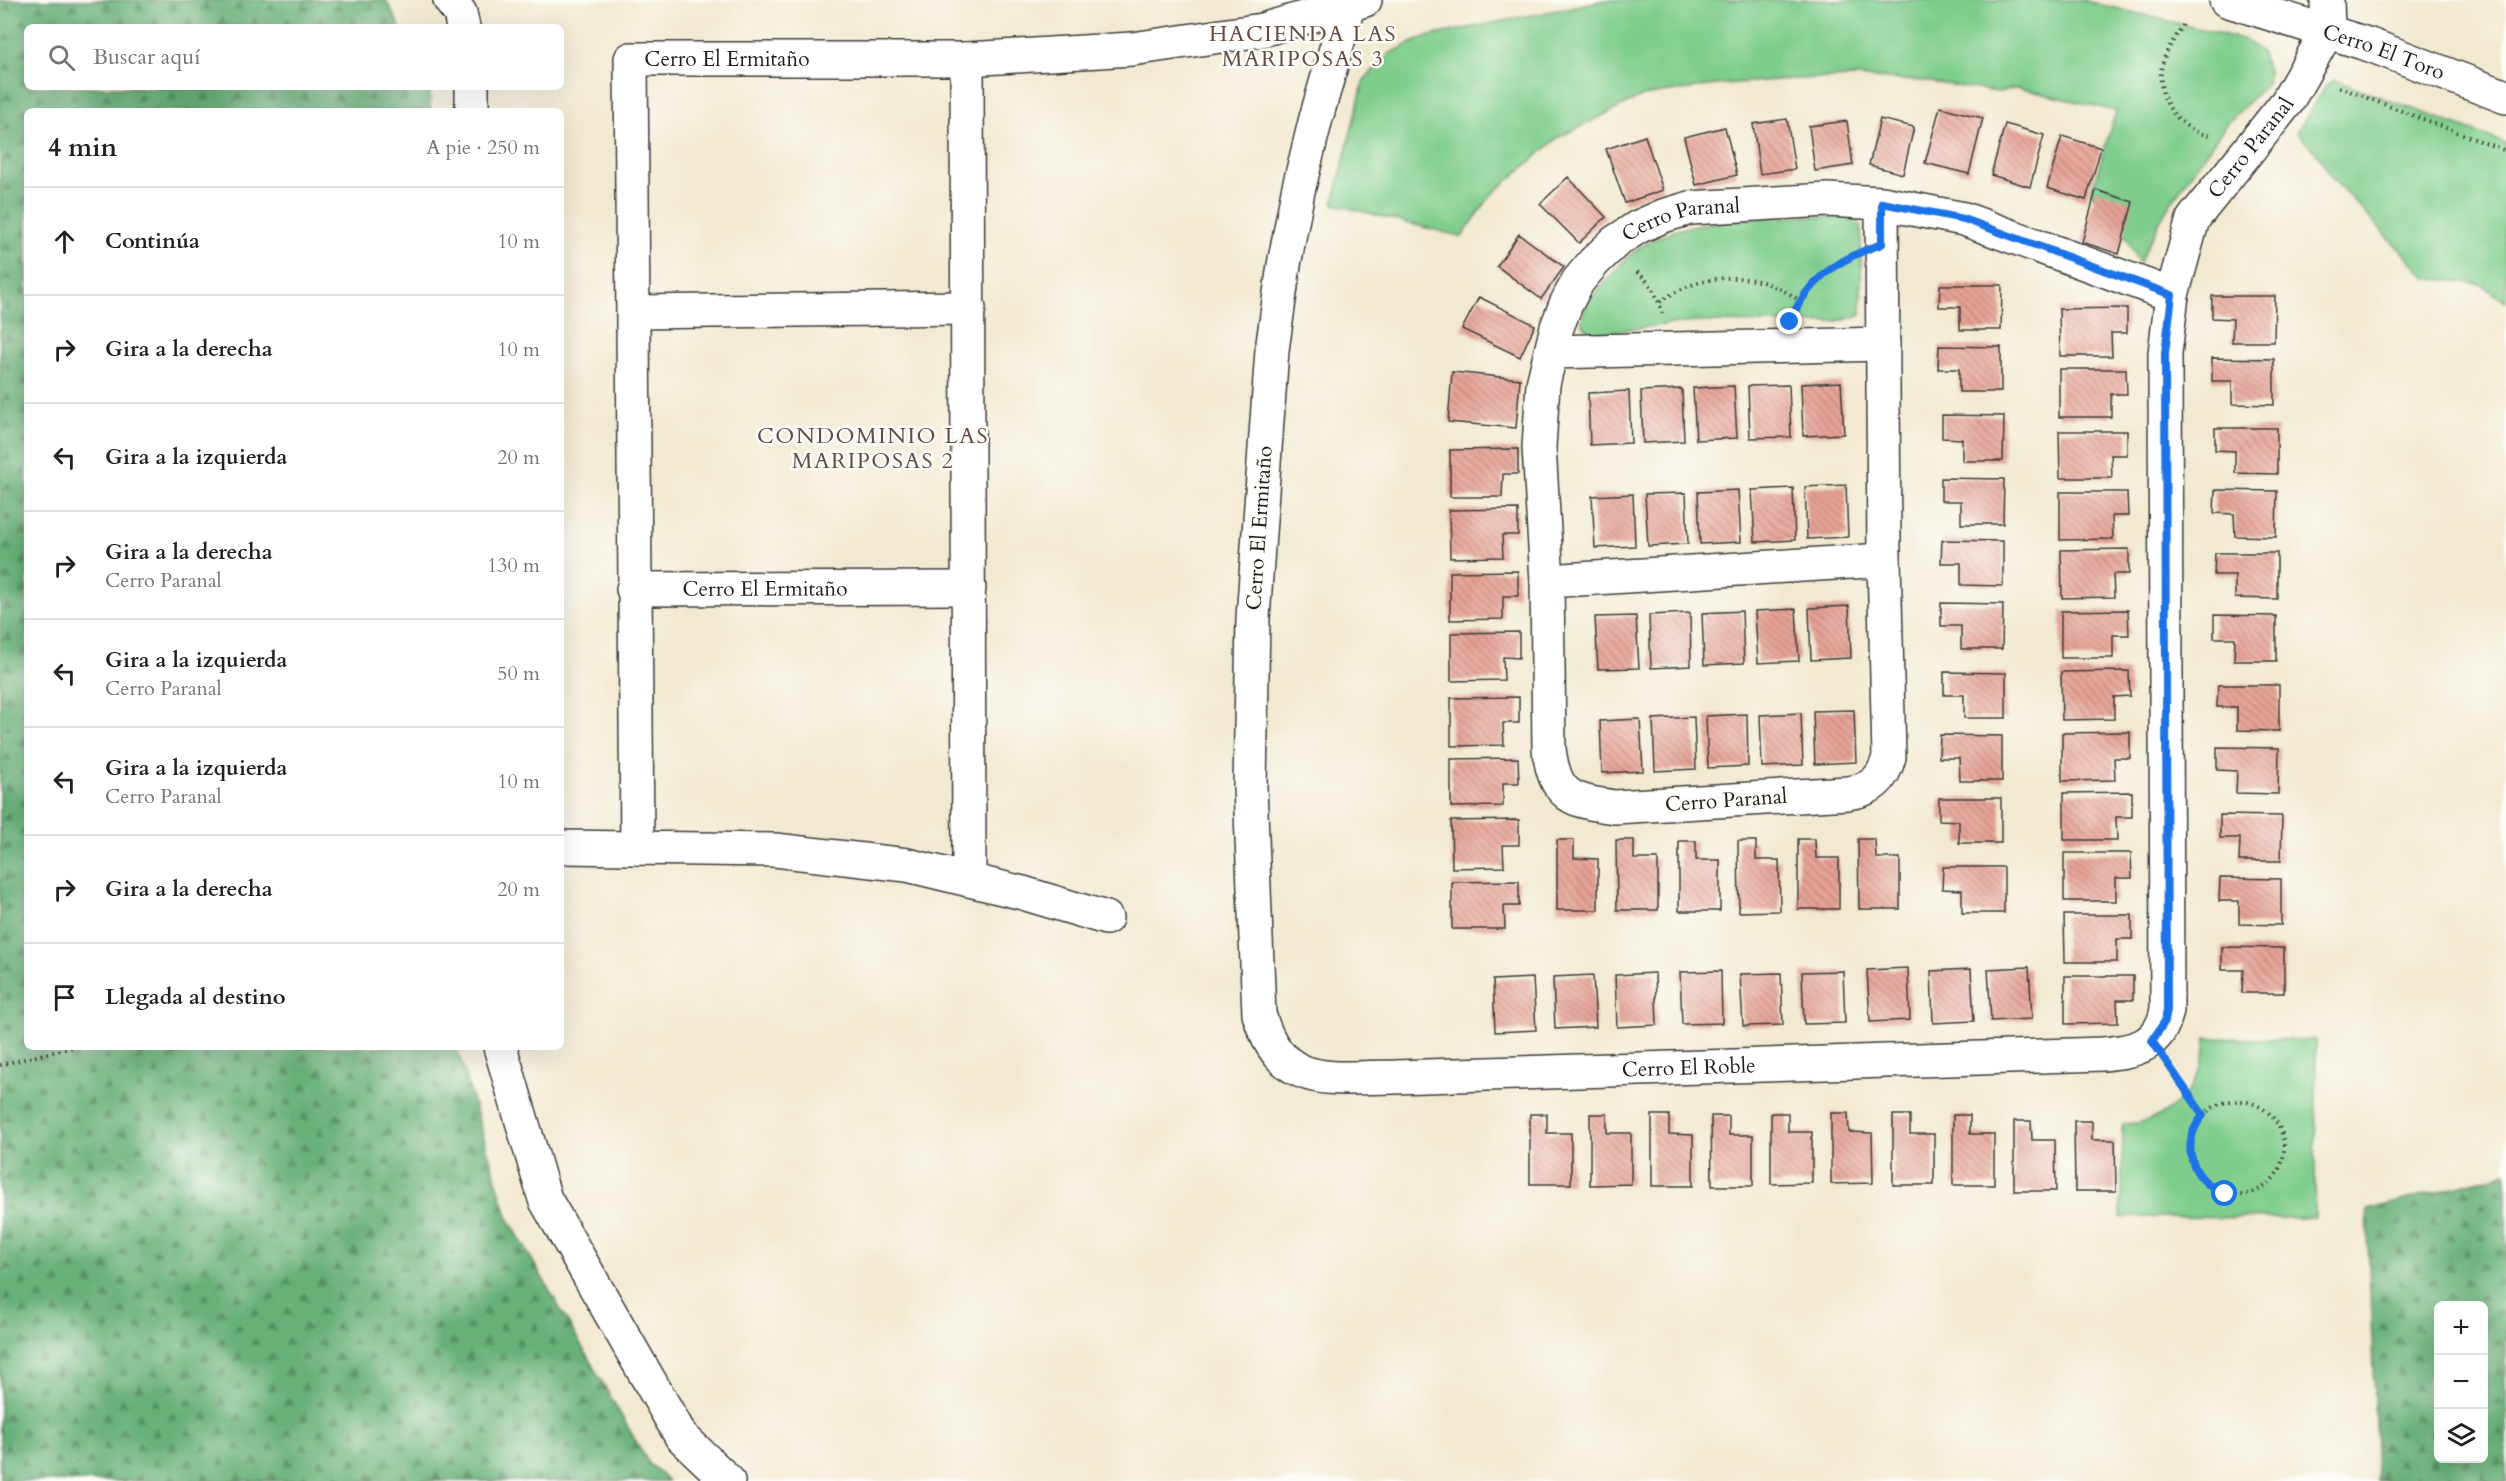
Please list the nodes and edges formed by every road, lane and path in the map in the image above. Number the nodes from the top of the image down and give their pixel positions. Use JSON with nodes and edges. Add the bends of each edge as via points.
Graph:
{"nodes":[{"id":1,"x":450,"y":0,"type":"edge"},
{"id":2,"x":2226,"y":0,"type":"edge"},
{"id":3,"x":1355,"y":1,"type":"edge"},
{"id":4,"x":2327,"y":15,"type":"edge"},
{"id":5,"x":462,"y":24,"type":"edge"},
{"id":6,"x":2183,"y":25,"type":"dead end"},
{"id":7,"x":967,"y":59,"type":"junction"},
{"id":8,"x":2329,"y":83,"type":"dead end"},
{"id":9,"x":472,"y":90,"type":"edge"},
{"id":10,"x":2506,"y":97,"type":"edge"},
{"id":11,"x":472,"y":108,"type":"edge"},
{"id":12,"x":2215,"y":136,"type":"dead end"},
{"id":13,"x":2506,"y":151,"type":"edge"},
{"id":14,"x":1882,"y":203,"type":"junction"},
{"id":15,"x":1882,"y":244,"type":"junction"},
{"id":16,"x":1604,"y":253,"type":"junction"},
{"id":17,"x":2172,"y":295,"type":"junction"},
{"id":18,"x":1800,"y":301,"type":"junction"},
{"id":19,"x":1660,"y":302,"type":"junction"},
{"id":20,"x":969,"y":308,"type":"junction"},
{"id":21,"x":634,"y":312,"type":"junction"},
{"id":22,"x":1883,"y":344,"type":"junction"},
{"id":23,"x":1785,"y":346,"type":"junction"},
{"id":24,"x":1665,"y":350,"type":"junction"},
{"id":25,"x":1551,"y":352,"type":"junction"},
{"id":26,"x":1884,"y":560,"type":"junction"},
{"id":27,"x":1547,"y":581,"type":"junction"},
{"id":28,"x":969,"y":588,"type":"junction"},
{"id":29,"x":633,"y":589,"type":"junction"},
{"id":30,"x":564,"y":848,"type":"edge"},
{"id":31,"x":636,"y":848,"type":"junction"},
{"id":32,"x":969,"y":880,"type":"junction"},
{"id":33,"x":1106,"y":918,"type":"dead end"},
{"id":34,"x":2152,"y":1041,"type":"junction"},
{"id":35,"x":61,"y":1050,"type":"edge"},
{"id":36,"x":501,"y":1050,"type":"edge"},
{"id":37,"x":1280,"y":1057,"type":"joint"},
{"id":38,"x":0,"y":1065,"type":"edge"},
{"id":39,"x":2203,"y":1115,"type":"junction"},
{"id":40,"x":728,"y":1481,"type":"edge"}],
"edges":[{"from":1,"to":5,"type":"street"},
{"from":2,"to":4,"type":"street","name":"Cerro El Toro"},
{"from":3,"to":7,"type":"street","name":"Cerro El Ermitaño","via":[[1262,30],[1132,49]]},
{"from":3,"to":37,"type":"street","name":"Cerro El Ermitaño","via":[[1316,118],[1298,191],[1272,350],[1264,435],[1253,618],[1250,787],[1259,1014],[1270,1044]]},
{"from":4,"to":10,"type":"street","name":"Cerro El Toro"},
{"from":4,"to":17,"type":"street","name":"Cerro Paranal","via":[[2287,102],[2193,219]]},
{"from":6,"to":12,"type":"path","via":[[2163,62],[2163,95],[2183,124]]},
{"from":7,"to":20,"type":"street"},
{"from":7,"to":21,"type":"street","name":"Cerro El Ermitaño","via":[[631,59]]},
{"from":8,"to":13,"type":"path"},
{"from":9,"to":11,"type":"street"},
{"from":14,"to":15,"type":"street","name":"Cerro Paranal"},
{"from":14,"to":16,"type":"street","name":"Cerro Paranal","via":[[1827,200],[1690,208],[1638,227]]},
{"from":14,"to":17,"type":"street","name":"Cerro Paranal","via":[[1964,219]]},
{"from":15,"to":18,"type":"path","via":[[1837,263]]},
{"from":15,"to":22,"type":"street","name":"Cerro Paranal"},
{"from":16,"to":19,"type":"path","via":[[1644,278]]},
{"from":16,"to":25,"type":"street","name":"Cerro Paranal","via":[[1578,281],[1566,304]]},
{"from":17,"to":34,"type":"street","name":"Cerro Paranal","via":[[2165,353],[2167,1010]]},
{"from":18,"to":19,"type":"path","via":[[1767,283],[1730,277],[1693,284]]},
{"from":18,"to":23,"type":"path"},
{"from":19,"to":24,"type":"path"},
{"from":20,"to":21,"type":"street"},
{"from":20,"to":28,"type":"street"},
{"from":21,"to":29,"type":"street","name":"Cerro El Ermitaño"},
{"from":22,"to":23,"type":"street"},
{"from":22,"to":26,"type":"street","name":"Cerro Paranal"},
{"from":23,"to":24,"type":"street"},
{"from":24,"to":25,"type":"street"},
{"from":25,"to":27,"type":"street","name":"Cerro Paranal","via":[[1543,384],[1539,447]]},
{"from":26,"to":27,"type":"street"},
{"from":26,"to":27,"type":"street","name":"Cerro Paranal","via":[[1889,758],[1880,779],[1871,787],[1854,792],[1615,807],[1579,802],[1566,792],[1551,765]]},
{"from":28,"to":29,"type":"street","name":"Cerro El Ermitaño"},
{"from":28,"to":32,"type":"street"},
{"from":29,"to":31,"type":"street","name":"Cerro El Ermitaño"},
{"from":30,"to":31,"type":"street"},
{"from":31,"to":32,"type":"street","via":[[775,850],[907,865]]},
{"from":32,"to":33,"type":"street"},
{"from":34,"to":37,"type":"street","name":"Cerro El Roble","via":[[2138,1049],[2103,1054],[1395,1077],[1315,1077]]},
{"from":34,"to":39,"type":"path"},
{"from":35,"to":38,"type":"path"},
{"from":36,"to":40,"type":"street","via":[[545,1199],[681,1436]]},
{"from":39,"to":39,"type":"path","via":[[2190,1147],[2193,1165],[2202,1180],[2216,1190],[2234,1195],[2252,1193],[2267,1184],[2282,1162],[2283,1144],[2268,1113],[2253,1104],[2235,1101],[2217,1105]]}]}
